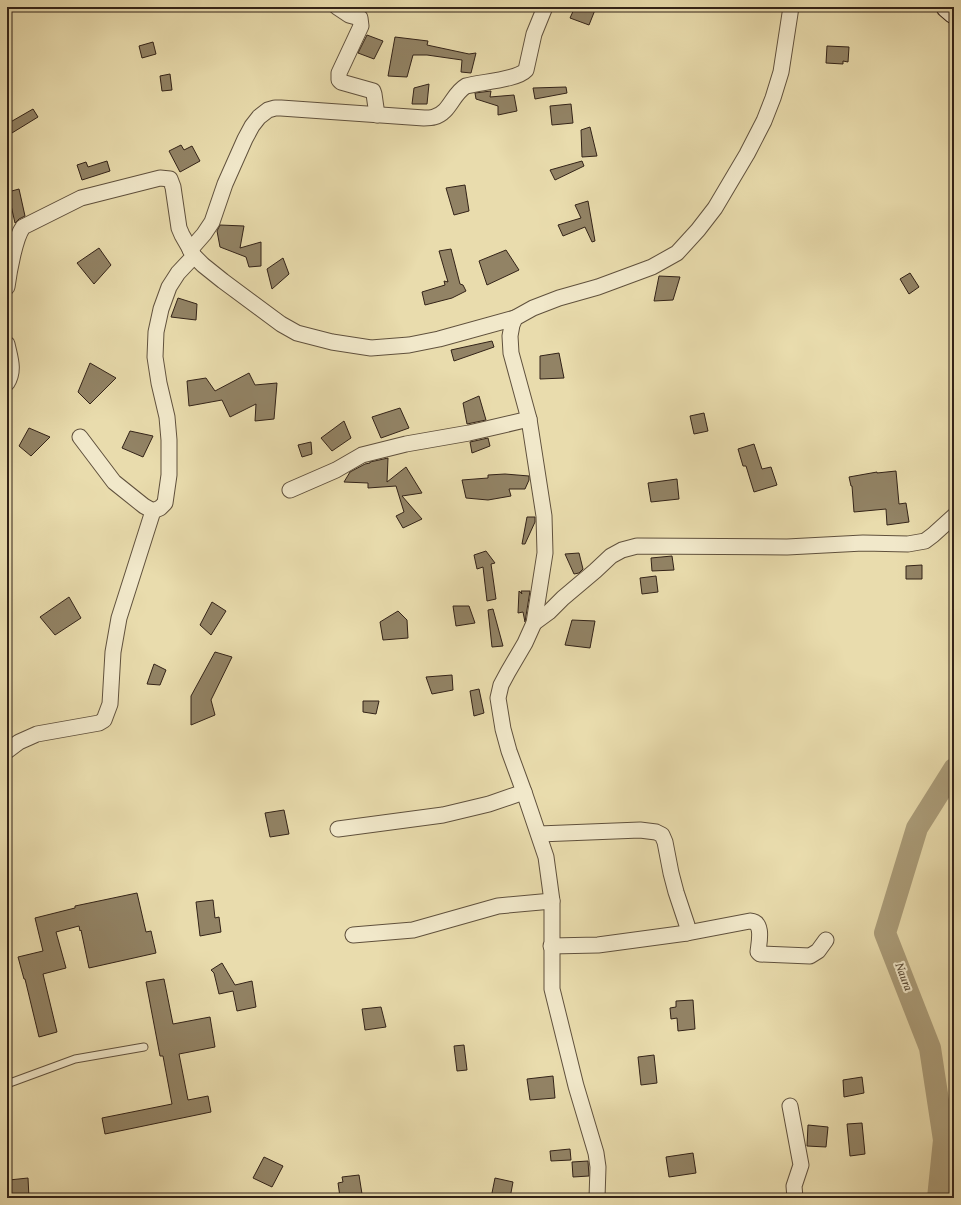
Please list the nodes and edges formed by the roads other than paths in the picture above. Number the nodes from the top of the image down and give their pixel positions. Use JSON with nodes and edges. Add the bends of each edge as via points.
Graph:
{"nodes":[{"id":1,"x":337,"y":7,"type":"edge"},
{"id":2,"x":545,"y":7,"type":"edge"},
{"id":3,"x":791,"y":7,"type":"edge"},
{"id":4,"x":947,"y":7,"type":"edge"},
{"id":5,"x":954,"y":13,"type":"edge"},
{"id":6,"x":377,"y":115,"type":"junction"},
{"id":7,"x":192,"y":253,"type":"junction"},
{"id":8,"x":7,"y":287,"type":"edge"},
{"id":9,"x":515,"y":318,"type":"junction"},
{"id":10,"x":7,"y":344,"type":"edge"},
{"id":11,"x":7,"y":383,"type":"edge"},
{"id":12,"x":529,"y":419,"type":"junction"},
{"id":13,"x":80,"y":437,"type":"dead end"},
{"id":14,"x":290,"y":490,"type":"dead end"},
{"id":15,"x":153,"y":511,"type":"junction"},
{"id":16,"x":954,"y":516,"type":"edge"},
{"id":17,"x":534,"y":623,"type":"junction"},
{"id":18,"x":7,"y":751,"type":"edge"},
{"id":19,"x":524,"y":792,"type":"junction"},
{"id":20,"x":338,"y":829,"type":"dead end"},
{"id":21,"x":539,"y":834,"type":"junction"},
{"id":22,"x":552,"y":901,"type":"junction"},
{"id":23,"x":687,"y":933,"type":"junction"},
{"id":24,"x":353,"y":935,"type":"dead end"},
{"id":25,"x":826,"y":940,"type":"dead end"},
{"id":26,"x":551,"y":946,"type":"junction"},
{"id":27,"x":144,"y":1046,"type":"dead end"},
{"id":28,"x":7,"y":1084,"type":"edge"},
{"id":29,"x":790,"y":1106,"type":"dead end"},
{"id":30,"x":596,"y":1198,"type":"edge"},
{"id":31,"x":795,"y":1198,"type":"edge"}],
"edges":[{"from":1,"to":6,"type":"street","via":[[349,15],[360,18],[361,22],[339,73],[339,80],[372,91]]},
{"from":2,"to":6,"type":"street","via":[[534,34],[524,73],[466,86],[457,93],[443,113],[434,117]]},
{"from":3,"to":9,"type":"street","via":[[781,72],[764,121],[748,154],[715,208],[698,230],[677,253],[652,267],[559,298]]},
{"from":4,"to":5,"type":"street"},
{"from":6,"to":7,"type":"street","via":[[281,108],[268,110],[259,117],[245,139],[212,222]]},
{"from":7,"to":8,"type":"street","via":[[179,228],[170,178],[160,178],[81,198],[24,227],[20,232]]},
{"from":7,"to":9,"type":"street","via":[[212,272],[281,324],[297,333],[332,342],[371,348],[409,344],[439,339]]},
{"from":7,"to":15,"type":"street","via":[[169,287],[156,332],[159,383],[170,440],[166,503]]},
{"from":9,"to":12,"type":"street","via":[[510,336],[511,353]]},
{"from":10,"to":11,"type":"street","via":[[12,369]]},
{"from":12,"to":14,"type":"street","via":[[362,455],[336,470]]},
{"from":12,"to":17,"type":"street","via":[[544,516],[545,553]]},
{"from":13,"to":15,"type":"street","via":[[114,482]]},
{"from":15,"to":18,"type":"street","via":[[119,618],[113,652],[110,704],[104,720],[32,736]]},
{"from":16,"to":17,"type":"street","via":[[925,541],[908,544],[863,543],[788,547],[636,546],[611,556]]},
{"from":17,"to":19,"type":"street","via":[[501,685],[498,698],[509,751]]},
{"from":19,"to":20,"type":"street","via":[[443,815]]},
{"from":19,"to":21,"type":"street"},
{"from":21,"to":22,"type":"street","via":[[546,857]]},
{"from":21,"to":23,"type":"street","via":[[640,830],[662,835],[687,924]]},
{"from":22,"to":24,"type":"street","via":[[498,906],[413,930]]},
{"from":22,"to":26,"type":"street"},
{"from":23,"to":25,"type":"street","via":[[755,921],[759,930],[758,952],[764,955],[810,956],[818,951]]},
{"from":23,"to":26,"type":"street","via":[[598,945]]},
{"from":26,"to":30,"type":"street","via":[[551,976],[555,1004],[596,1153]]},
{"from":27,"to":28,"type":"lane","via":[[75,1059]]},
{"from":29,"to":31,"type":"street","via":[[801,1160],[794,1186]]}]}
